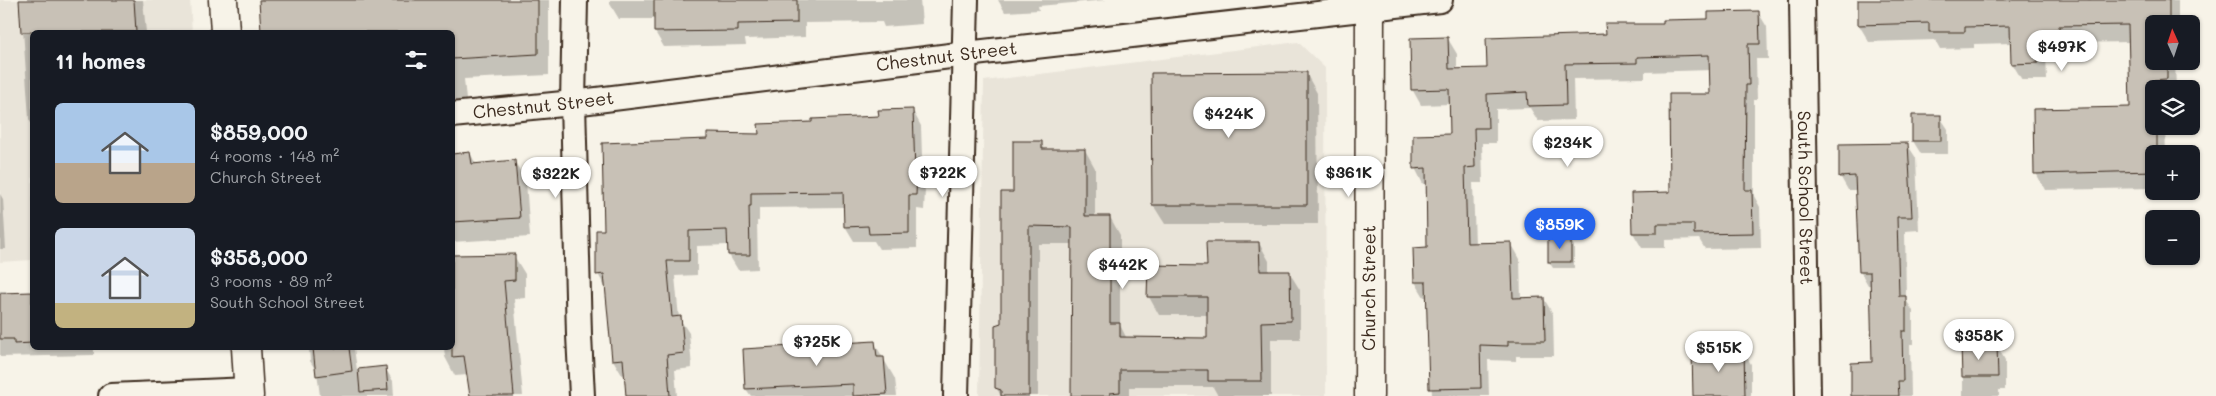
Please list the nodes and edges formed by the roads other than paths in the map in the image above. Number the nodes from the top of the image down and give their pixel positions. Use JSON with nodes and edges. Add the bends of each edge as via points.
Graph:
{"nodes":[{"id":1,"x":224,"y":0,"type":"edge"},
{"id":2,"x":575,"y":0,"type":"edge"},
{"id":3,"x":966,"y":0,"type":"edge"},
{"id":4,"x":1440,"y":0,"type":"edge"},
{"id":5,"x":1802,"y":0,"type":"edge"},
{"id":6,"x":1370,"y":4,"type":"edge"},
{"id":7,"x":225,"y":30,"type":"edge"},
{"id":8,"x":966,"y":54,"type":"junction"},
{"id":9,"x":573,"y":103,"type":"junction"},
{"id":10,"x":455,"y":115,"type":"edge"},
{"id":11,"x":246,"y":350,"type":"edge"},
{"id":12,"x":249,"y":393,"type":"edge"},
{"id":13,"x":112,"y":396,"type":"edge"},
{"id":14,"x":582,"y":396,"type":"edge"},
{"id":15,"x":956,"y":396,"type":"edge"},
{"id":16,"x":1369,"y":396,"type":"edge"},
{"id":17,"x":1808,"y":396,"type":"edge"}],
"edges":[{"from":1,"to":7,"type":"street"},
{"from":2,"to":9,"type":"street"},
{"from":3,"to":8,"type":"street"},
{"from":4,"to":6,"type":"street","name":"Chestnut Street"},
{"from":5,"to":17,"type":"street","name":"South School Street"},
{"from":6,"to":8,"type":"street","name":"Chestnut Street"},
{"from":6,"to":16,"type":"street","name":"Church Street"},
{"from":8,"to":9,"type":"street","name":"Chestnut Street"},
{"from":8,"to":15,"type":"street"},
{"from":9,"to":10,"type":"street","name":"Chestnut Street"},
{"from":9,"to":14,"type":"street"},
{"from":11,"to":12,"type":"street"},
{"from":12,"to":13,"type":"street"}]}
